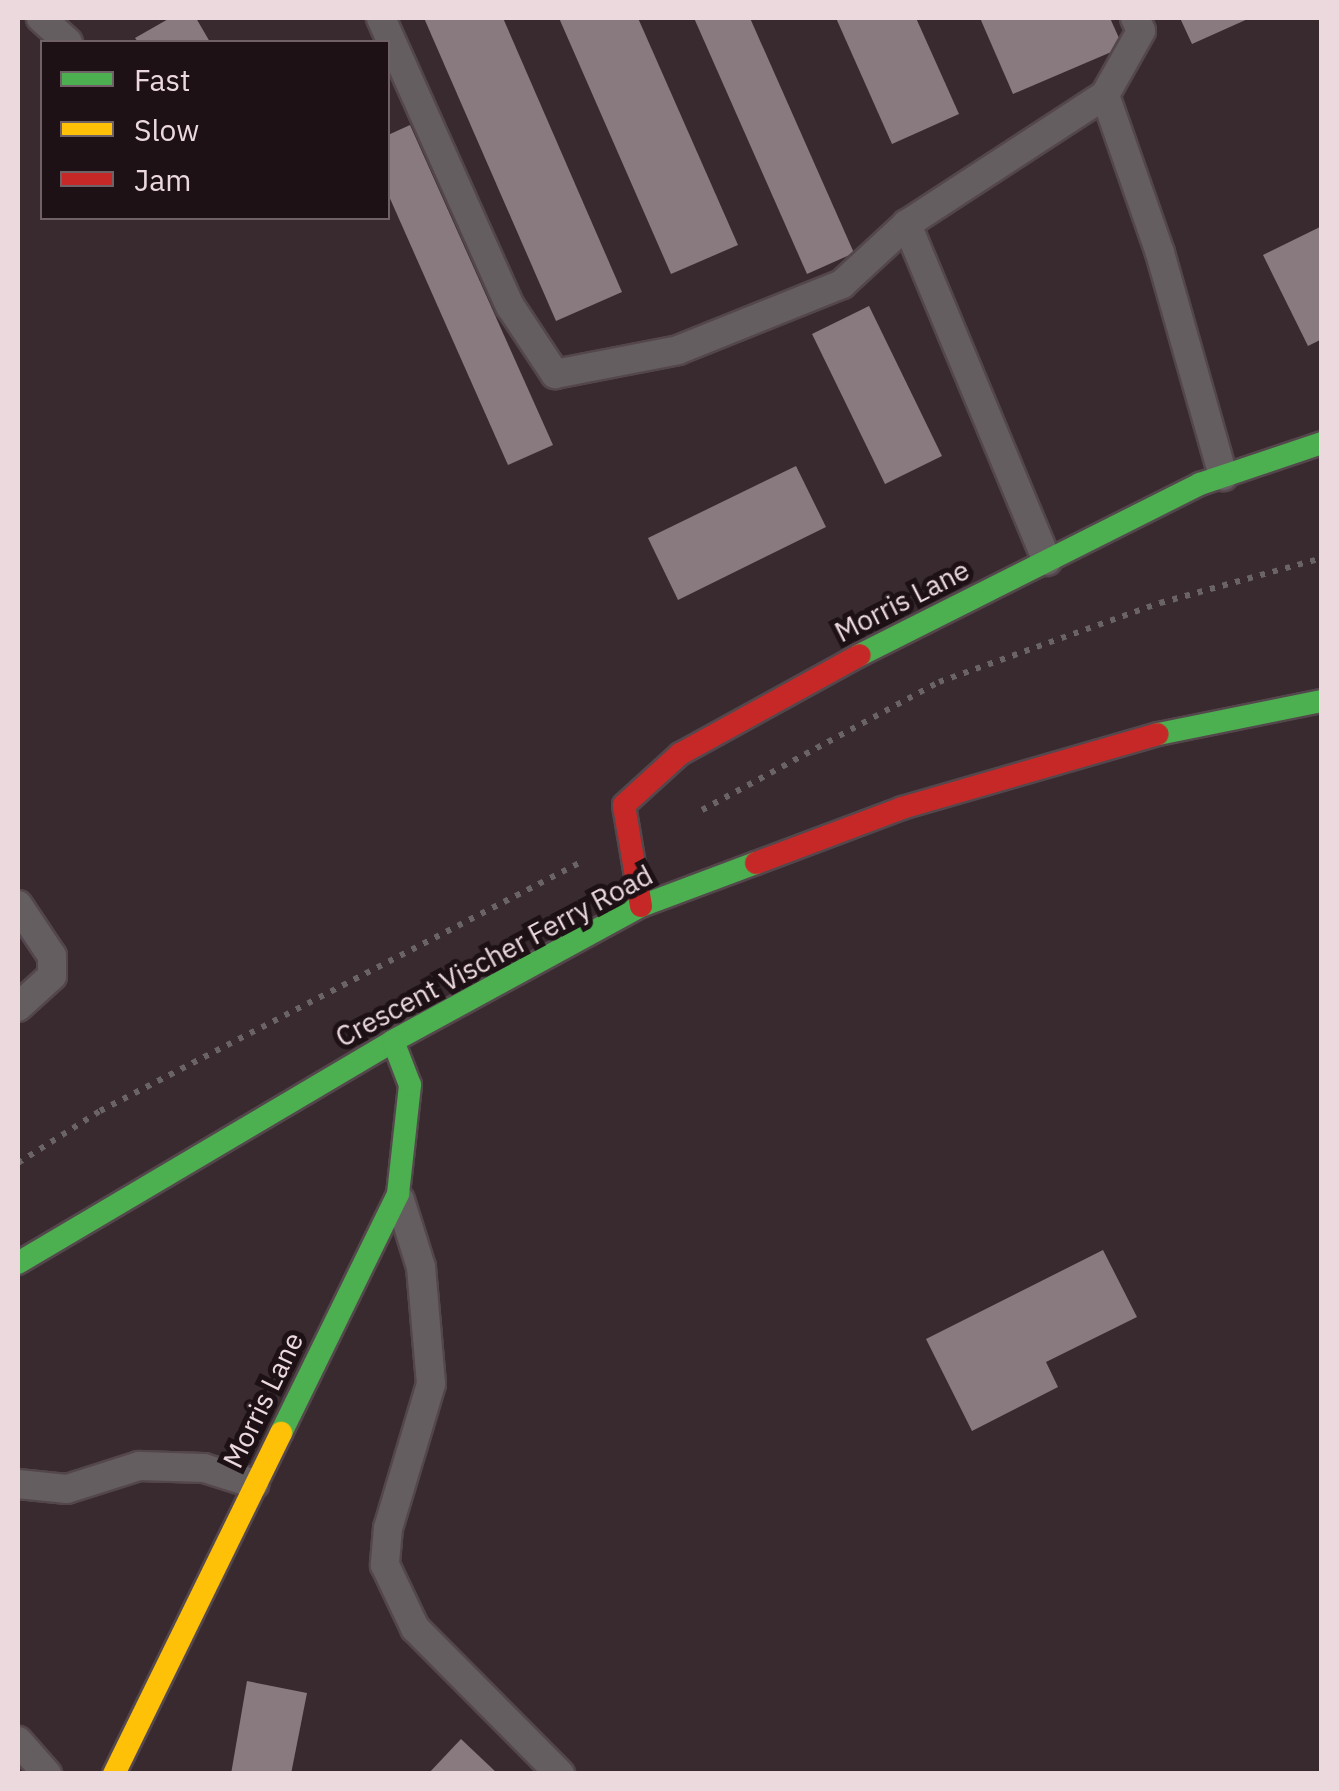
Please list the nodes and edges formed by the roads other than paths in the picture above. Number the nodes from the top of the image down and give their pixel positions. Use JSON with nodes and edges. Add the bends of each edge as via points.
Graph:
{"nodes":[{"id":1,"x":33,"y":18,"type":"edge"},
{"id":2,"x":41,"y":18,"type":"edge"},
{"id":3,"x":381,"y":18,"type":"edge"},
{"id":4,"x":1135,"y":18,"type":"edge"},
{"id":5,"x":18,"y":25,"type":"edge"},
{"id":6,"x":66,"y":40,"type":"edge"},
{"id":7,"x":1105,"y":95,"type":"junction"},
{"id":8,"x":908,"y":224,"type":"junction"},
{"id":9,"x":1322,"y":443,"type":"edge"},
{"id":10,"x":1224,"y":476,"type":"junction"},
{"id":11,"x":1048,"y":561,"type":"junction"},
{"id":12,"x":1322,"y":701,"type":"edge"},
{"id":13,"x":18,"y":905,"type":"edge"},
{"id":14,"x":641,"y":906,"type":"junction"},
{"id":15,"x":18,"y":1007,"type":"edge"},
{"id":16,"x":393,"y":1041,"type":"junction"},
{"id":17,"x":398,"y":1194,"type":"junction"},
{"id":18,"x":18,"y":1262,"type":"edge"},
{"id":19,"x":18,"y":1484,"type":"edge"},
{"id":20,"x":256,"y":1484,"type":"junction"},
{"id":21,"x":18,"y":1742,"type":"edge"},
{"id":22,"x":47,"y":1774,"type":"edge"},
{"id":23,"x":114,"y":1774,"type":"edge"},
{"id":24,"x":560,"y":1774,"type":"edge"}],
"edges":[{"from":1,"to":5,"type":"lane"},
{"from":2,"to":6,"type":"lane"},
{"from":3,"to":8,"type":"lane","via":[[510,306],[555,374],[678,350],[842,284]]},
{"from":4,"to":7,"type":"lane","via":[[1141,30]]},
{"from":7,"to":8,"type":"lane"},
{"from":7,"to":10,"type":"lane","via":[[1160,252]]},
{"from":8,"to":11,"type":"lane"},
{"from":9,"to":10,"type":"street","name":"Morris Lane"},
{"from":10,"to":11,"type":"street","name":"Morris Lane"},
{"from":11,"to":14,"type":"street","name":"Morris Lane","via":[[680,754],[624,805]]},
{"from":12,"to":14,"type":"street","name":"Crescent Vischer Ferry Road","via":[[1146,736],[902,808]]},
{"from":13,"to":15,"type":"lane","via":[[52,956],[52,976]]},
{"from":14,"to":16,"type":"street","name":"Crescent Vischer Ferry Road"},
{"from":16,"to":17,"type":"street","name":"Morris Lane","via":[[410,1085]]},
{"from":16,"to":18,"type":"street","name":"Crescent Vischer Ferry Road"},
{"from":17,"to":20,"type":"street","name":"Morris Lane"},
{"from":17,"to":24,"type":"lane","via":[[420,1266],[431,1384],[388,1528],[385,1565],[415,1628]]},
{"from":19,"to":20,"type":"lane","via":[[67,1489],[139,1466],[204,1468]]},
{"from":20,"to":23,"type":"street","name":"Morris Lane"},
{"from":21,"to":22,"type":"lane"}]}
